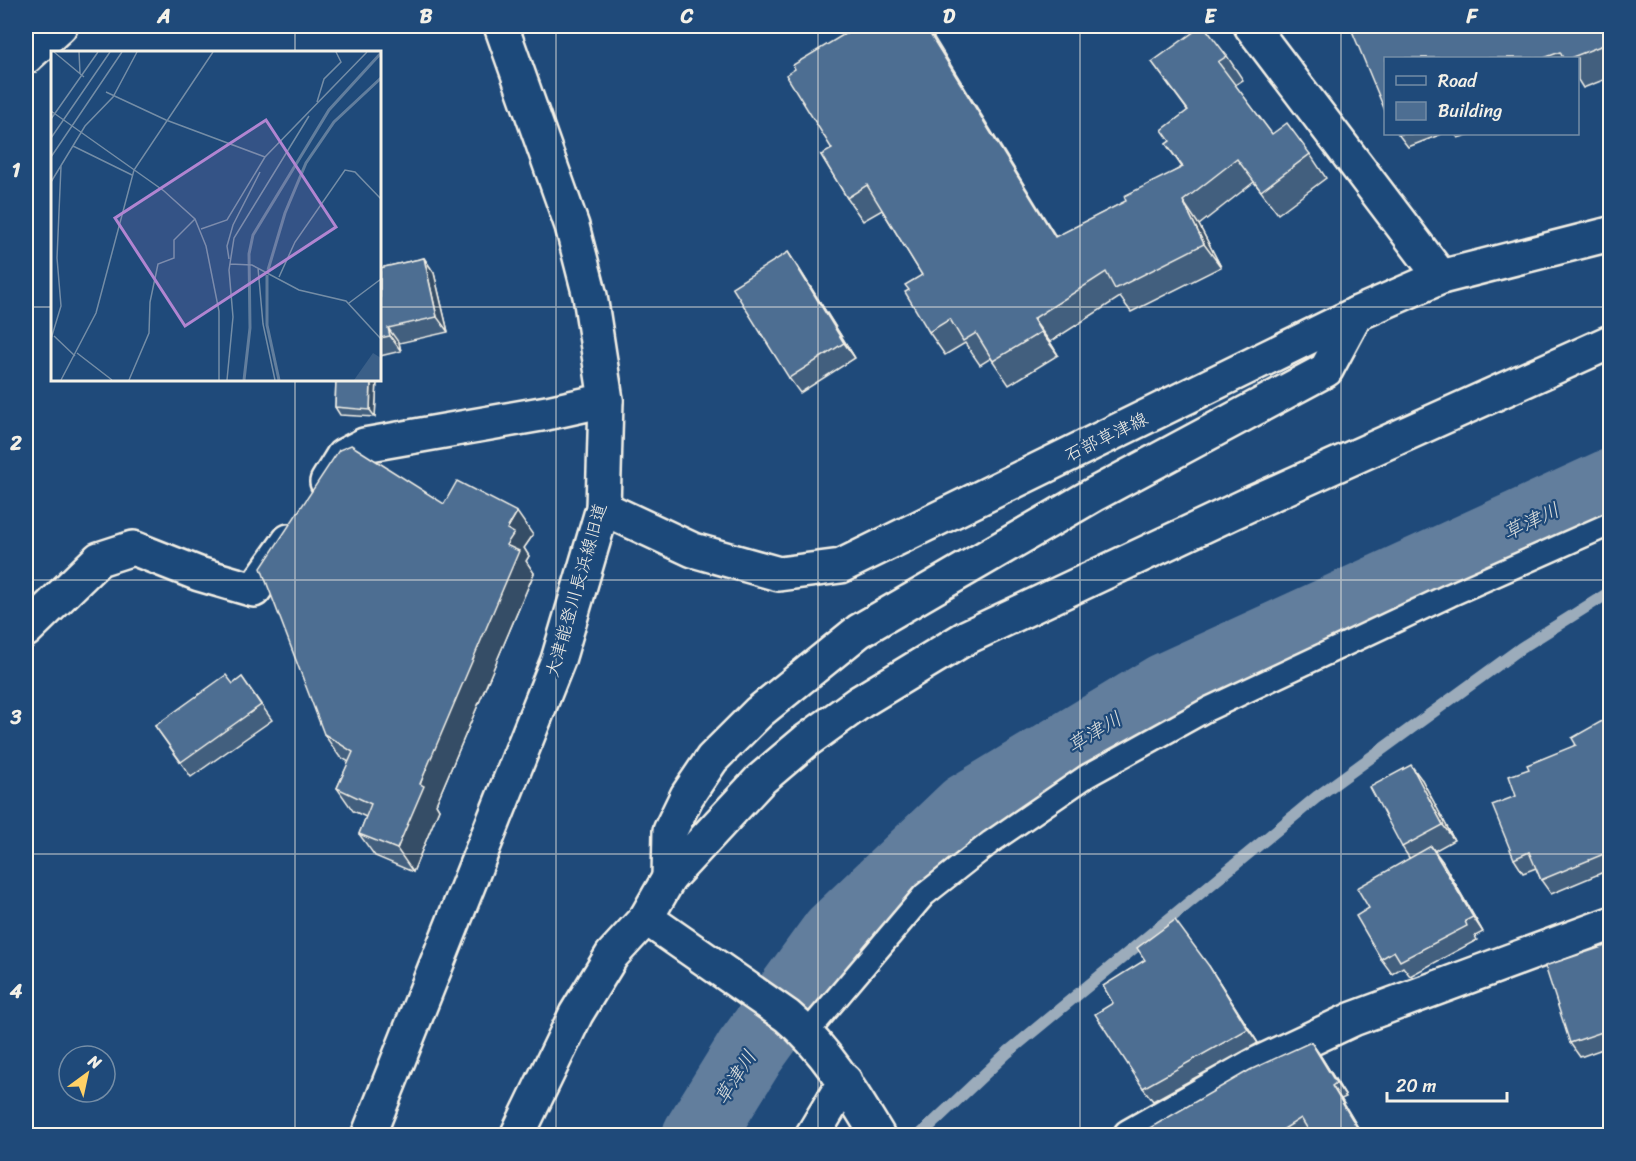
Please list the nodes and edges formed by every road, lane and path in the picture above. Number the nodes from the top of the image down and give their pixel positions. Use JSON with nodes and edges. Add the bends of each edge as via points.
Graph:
{"nodes":[{"id":1,"x":60,"y":26,"type":"edge"},
{"id":2,"x":501,"y":26,"type":"edge"},
{"id":3,"x":1251,"y":26,"type":"edge"},
{"id":4,"x":26,"y":57,"type":"edge"},
{"id":5,"x":1611,"y":234,"type":"edge"},
{"id":6,"x":1441,"y":277,"type":"junction"},
{"id":7,"x":1356,"y":314,"type":"junction"},
{"id":8,"x":1611,"y":342,"type":"edge"},
{"id":9,"x":606,"y":400,"type":"junction"},
{"id":10,"x":603,"y":508,"type":"junction"},
{"id":11,"x":1611,"y":524,"type":"edge"},
{"id":12,"x":26,"y":630,"type":"edge"},
{"id":13,"x":669,"y":878,"type":"junction"},
{"id":14,"x":645,"y":918,"type":"junction"},
{"id":15,"x":1611,"y":924,"type":"edge"},
{"id":16,"x":797,"y":1025,"type":"junction"},
{"id":17,"x":845,"y":1081,"type":"junction"},
{"id":18,"x":368,"y":1136,"type":"edge"},
{"id":19,"x":517,"y":1136,"type":"edge"},
{"id":20,"x":812,"y":1136,"type":"edge"},
{"id":21,"x":878,"y":1136,"type":"edge"},
{"id":22,"x":1130,"y":1136,"type":"edge"}],
"edges":[{"from":1,"to":4,"type":"street"},
{"from":2,"to":9,"type":"street","name":"大津能登川長浜線旧道","via":[[572,226],[590,296]]},
{"from":3,"to":6,"type":"street"},
{"from":5,"to":6,"type":"street","name":"石部草津線"},
{"from":6,"to":7,"type":"street","name":"石部草津線"},
{"from":7,"to":10,"type":"street","name":"石部草津線","via":[[841,566],[779,573],[693,550]]},
{"from":7,"to":13,"type":"street","via":[[1326,370],[1093,495],[860,631],[759,712],[712,759],[687,796],[670,831]]},
{"from":8,"to":13,"type":"street","via":[[1263,498],[967,637],[860,702],[806,741],[760,780]]},
{"from":9,"to":10,"type":"street","name":"大津能登川長浜線旧道"},
{"from":9,"to":12,"type":"street","via":[[364,445],[343,456],[254,590],[133,548],[99,559]]},
{"from":10,"to":18,"type":"street","name":"大津能登川長浜線旧道","via":[[558,660]]},
{"from":11,"to":16,"type":"lane","via":[[1219,704],[1087,776],[991,842],[924,895]]},
{"from":13,"to":14,"type":"street"},
{"from":14,"to":16,"type":"street"},
{"from":14,"to":19,"type":"street","via":[[612,955],[576,1014]]},
{"from":15,"to":22,"type":"street","via":[[1353,1019],[1251,1067]]},
{"from":16,"to":17,"type":"street"},
{"from":17,"to":20,"type":"street"},
{"from":17,"to":21,"type":"street"}]}
